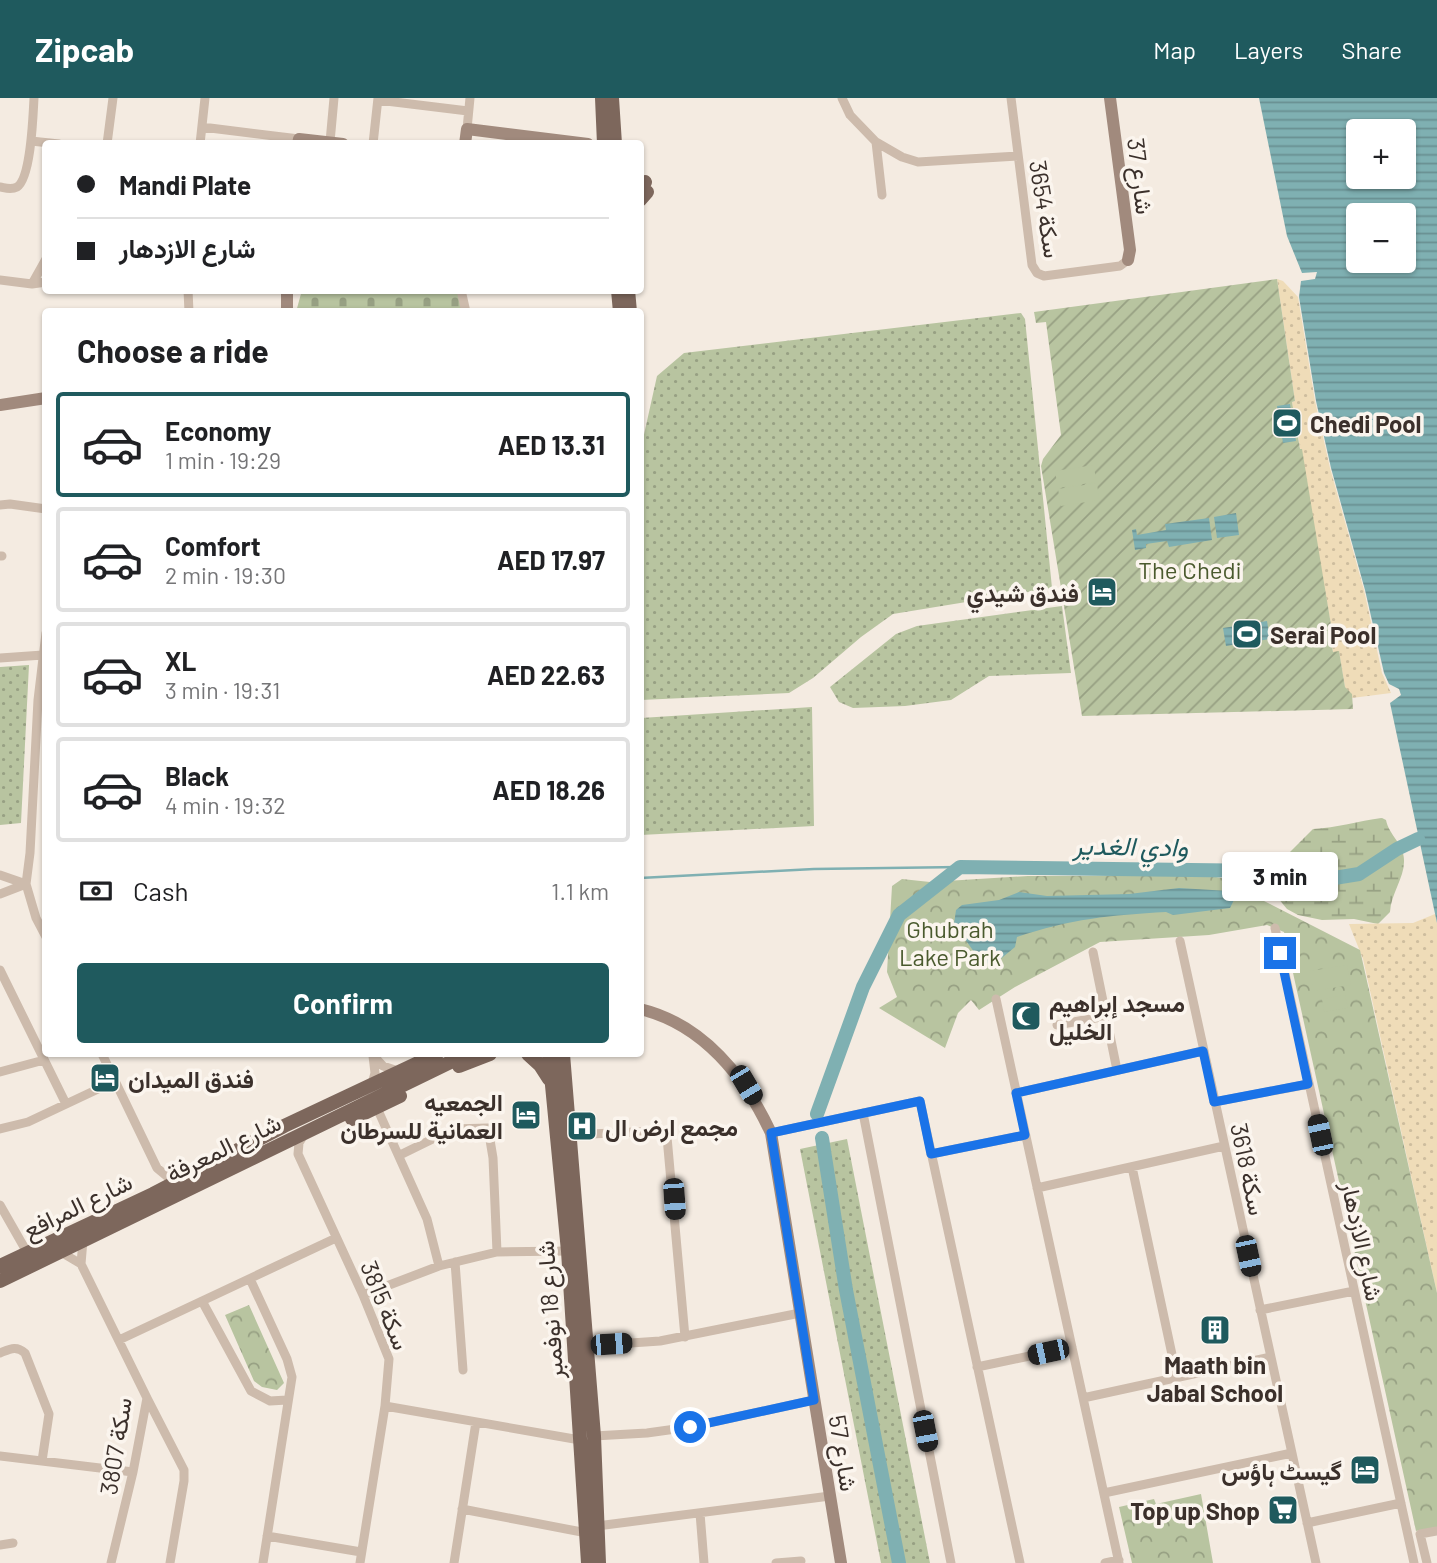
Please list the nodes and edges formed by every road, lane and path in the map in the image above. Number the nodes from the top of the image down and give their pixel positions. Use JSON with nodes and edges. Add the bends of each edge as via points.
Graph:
{"nodes":[{"id":1,"x":34,"y":98,"type":"edge"},
{"id":2,"x":113,"y":98,"type":"edge"},
{"id":3,"x":205,"y":98,"type":"edge"},
{"id":4,"x":334,"y":98,"type":"edge"},
{"id":5,"x":470,"y":98,"type":"edge"},
{"id":6,"x":602,"y":98,"type":"edge"},
{"id":7,"x":612,"y":98,"type":"edge"},
{"id":8,"x":842,"y":98,"type":"edge"},
{"id":9,"x":1011,"y":98,"type":"edge"},
{"id":10,"x":1110,"y":98,"type":"edge"},
{"id":11,"x":378,"y":99,"type":"edge"},
{"id":12,"x":468,"y":111,"type":"junction"},
{"id":13,"x":602,"y":119,"type":"junction"},
{"id":14,"x":202,"y":127,"type":"junction"},
{"id":15,"x":467,"y":129,"type":"junction"},
{"id":16,"x":108,"y":140,"type":"edge"},
{"id":17,"x":200,"y":140,"type":"edge"},
{"id":18,"x":291,"y":140,"type":"edge"},
{"id":19,"x":336,"y":140,"type":"edge"},
{"id":20,"x":373,"y":140,"type":"edge"},
{"id":21,"x":466,"y":140,"type":"edge"},
{"id":22,"x":567,"y":140,"type":"edge"},
{"id":23,"x":589,"y":140,"type":"edge"},
{"id":24,"x":604,"y":140,"type":"edge"},
{"id":25,"x":615,"y":140,"type":"edge"},
{"id":26,"x":31,"y":141,"type":"junction"},
{"id":27,"x":42,"y":142,"type":"edge"},
{"id":28,"x":876,"y":142,"type":"junction"},
{"id":29,"x":1018,"y":156,"type":"junction"},
{"id":30,"x":0,"y":187,"type":"edge"},
{"id":31,"x":882,"y":195,"type":"dead end"},
{"id":32,"x":1128,"y":260,"type":"joint"},
{"id":33,"x":42,"y":266,"type":"edge"},
{"id":34,"x":0,"y":280,"type":"edge"},
{"id":35,"x":42,"y":283,"type":"edge"},
{"id":36,"x":32,"y":284,"type":"junction"},
{"id":37,"x":42,"y":399,"type":"edge"},
{"id":38,"x":0,"y":405,"type":"edge"},
{"id":39,"x":0,"y":505,"type":"edge"},
{"id":40,"x":42,"y":508,"type":"edge"},
{"id":41,"x":42,"y":655,"type":"edge"},
{"id":42,"x":0,"y":657,"type":"edge"},
{"id":43,"x":42,"y":700,"type":"edge"},
{"id":44,"x":0,"y":875,"type":"edge"},
{"id":45,"x":26,"y":884,"type":"junction"},
{"id":46,"x":0,"y":894,"type":"edge"},
{"id":47,"x":41,"y":919,"type":"edge"},
{"id":48,"x":1275,"y":928,"type":"dead end"},
{"id":49,"x":1180,"y":941,"type":"dead end"},
{"id":50,"x":1093,"y":952,"type":"dead end"},
{"id":51,"x":0,"y":970,"type":"edge"},
{"id":52,"x":996,"y":999,"type":"dead end"},
{"id":53,"x":644,"y":1010,"type":"edge"},
{"id":54,"x":1106,"y":1016,"type":"junction"},
{"id":55,"x":644,"y":1018,"type":"edge"},
{"id":56,"x":667,"y":1018,"type":"junction"},
{"id":57,"x":1056,"y":1025,"type":"dead end"},
{"id":58,"x":1203,"y":1051,"type":"junction"},
{"id":59,"x":42,"y":1056,"type":"edge"},
{"id":60,"x":43,"y":1057,"type":"edge"},
{"id":61,"x":103,"y":1057,"type":"edge"},
{"id":62,"x":372,"y":1057,"type":"edge"},
{"id":63,"x":375,"y":1057,"type":"edge"},
{"id":64,"x":431,"y":1057,"type":"edge"},
{"id":65,"x":461,"y":1057,"type":"edge"},
{"id":66,"x":483,"y":1057,"type":"edge"},
{"id":67,"x":531,"y":1057,"type":"edge"},
{"id":68,"x":549,"y":1057,"type":"edge"},
{"id":69,"x":563,"y":1057,"type":"edge"},
{"id":70,"x":44,"y":1060,"type":"junction"},
{"id":71,"x":1117,"y":1070,"type":"junction"},
{"id":72,"x":0,"y":1072,"type":"edge"},
{"id":73,"x":399,"y":1072,"type":"junction"},
{"id":74,"x":115,"y":1081,"type":"junction"},
{"id":75,"x":373,"y":1084,"type":"junction"},
{"id":76,"x":1308,"y":1084,"type":"junction"},
{"id":77,"x":552,"y":1085,"type":"junction"},
{"id":78,"x":1016,"y":1093,"type":"junction"},
{"id":79,"x":1214,"y":1102,"type":"junction"},
{"id":80,"x":66,"y":1104,"type":"junction"},
{"id":81,"x":377,"y":1108,"type":"junction"},
{"id":82,"x":863,"y":1113,"type":"junction"},
{"id":83,"x":0,"y":1129,"type":"edge"},
{"id":84,"x":308,"y":1130,"type":"junction"},
{"id":85,"x":771,"y":1133,"type":"junction"},
{"id":86,"x":570,"y":1135,"type":"junction"},
{"id":87,"x":1025,"y":1135,"type":"junction"},
{"id":88,"x":1224,"y":1146,"type":"junction"},
{"id":89,"x":275,"y":1147,"type":"junction"},
{"id":90,"x":298,"y":1154,"type":"junction"},
{"id":91,"x":931,"y":1154,"type":"junction"},
{"id":92,"x":400,"y":1155,"type":"junction"},
{"id":93,"x":1132,"y":1167,"type":"junction"},
{"id":94,"x":157,"y":1168,"type":"junction"},
{"id":95,"x":183,"y":1179,"type":"junction"},
{"id":96,"x":1037,"y":1188,"type":"junction"},
{"id":97,"x":153,"y":1194,"type":"junction"},
{"id":98,"x":0,"y":1205,"type":"edge"},
{"id":99,"x":336,"y":1238,"type":"junction"},
{"id":100,"x":83,"y":1240,"type":"junction"},
{"id":101,"x":59,"y":1251,"type":"junction"},
{"id":102,"x":568,"y":1251,"type":"junction"},
{"id":103,"x":497,"y":1252,"type":"junction"},
{"id":104,"x":28,"y":1254,"type":"junction"},
{"id":105,"x":455,"y":1262,"type":"junction"},
{"id":106,"x":81,"y":1265,"type":"junction"},
{"id":107,"x":0,"y":1266,"type":"edge"},
{"id":108,"x":439,"y":1266,"type":"junction"},
{"id":109,"x":250,"y":1279,"type":"junction"},
{"id":110,"x":0,"y":1281,"type":"edge"},
{"id":111,"x":1354,"y":1291,"type":"junction"},
{"id":112,"x":363,"y":1295,"type":"junction"},
{"id":113,"x":202,"y":1301,"type":"junction"},
{"id":114,"x":1260,"y":1310,"type":"junction"},
{"id":115,"x":800,"y":1313,"type":"junction"},
{"id":116,"x":685,"y":1336,"type":"junction"},
{"id":117,"x":119,"y":1340,"type":"junction"},
{"id":118,"x":587,"y":1346,"type":"junction"},
{"id":119,"x":1072,"y":1347,"type":"junction"},
{"id":120,"x":0,"y":1353,"type":"edge"},
{"id":121,"x":1270,"y":1357,"type":"junction"},
{"id":122,"x":978,"y":1367,"type":"junction"},
{"id":123,"x":463,"y":1370,"type":"dead end"},
{"id":124,"x":1177,"y":1378,"type":"junction"},
{"id":125,"x":147,"y":1398,"type":"junction"},
{"id":126,"x":1083,"y":1398,"type":"junction"},
{"id":127,"x":287,"y":1400,"type":"junction"},
{"id":128,"x":814,"y":1400,"type":"junction"},
{"id":129,"x":385,"y":1406,"type":"junction"},
{"id":130,"x":476,"y":1422,"type":"junction"},
{"id":131,"x":587,"y":1438,"type":"junction"},
{"id":132,"x":1292,"y":1454,"type":"junction"},
{"id":133,"x":0,"y":1456,"type":"edge"},
{"id":134,"x":42,"y":1461,"type":"junction"},
{"id":135,"x":134,"y":1472,"type":"junction"},
{"id":136,"x":1104,"y":1493,"type":"junction"},
{"id":137,"x":830,"y":1496,"type":"junction"},
{"id":138,"x":1401,"y":1503,"type":"junction"},
{"id":139,"x":462,"y":1509,"type":"junction"},
{"id":140,"x":700,"y":1513,"type":"junction"},
{"id":141,"x":1307,"y":1523,"type":"junction"},
{"id":142,"x":592,"y":1530,"type":"junction"},
{"id":143,"x":1437,"y":1531,"type":"edge"},
{"id":144,"x":267,"y":1536,"type":"junction"},
{"id":145,"x":13,"y":1544,"type":"dead end"},
{"id":146,"x":0,"y":1545,"type":"edge"},
{"id":147,"x":361,"y":1552,"type":"junction"},
{"id":148,"x":801,"y":1561,"type":"dead end"},
{"id":149,"x":1119,"y":1562,"type":"edge"},
{"id":150,"x":111,"y":1563,"type":"edge"},
{"id":151,"x":170,"y":1563,"type":"edge"},
{"id":152,"x":263,"y":1563,"type":"edge"},
{"id":153,"x":360,"y":1563,"type":"edge"},
{"id":154,"x":454,"y":1563,"type":"edge"},
{"id":155,"x":588,"y":1563,"type":"edge"},
{"id":156,"x":599,"y":1563,"type":"edge"},
{"id":157,"x":705,"y":1563,"type":"edge"},
{"id":158,"x":776,"y":1563,"type":"edge"},
{"id":159,"x":841,"y":1563,"type":"edge"},
{"id":160,"x":951,"y":1563,"type":"edge"},
{"id":161,"x":1020,"y":1563,"type":"edge"},
{"id":162,"x":1105,"y":1563,"type":"edge"},
{"id":163,"x":1316,"y":1563,"type":"edge"},
{"id":164,"x":1414,"y":1563,"type":"edge"},
{"id":165,"x":1427,"y":1563,"type":"edge"}],
"edges":[{"from":1,"to":26,"type":"street"},
{"from":2,"to":16,"type":"street"},
{"from":3,"to":14,"type":"street"},
{"from":4,"to":19,"type":"street"},
{"from":5,"to":12,"type":"street"},
{"from":6,"to":13,"type":"main road"},
{"from":7,"to":25,"type":"main road"},
{"from":8,"to":28,"type":"street","via":[[850,115]]},
{"from":9,"to":29,"type":"street","name":"سكة 3654"},
{"from":10,"to":32,"type":"street","name":"شارع 37"},
{"from":11,"to":12,"type":"street"},
{"from":11,"to":20,"type":"street"},
{"from":12,"to":15,"type":"street"},
{"from":13,"to":23,"type":"street"},
{"from":13,"to":24,"type":"main road"},
{"from":14,"to":17,"type":"street"},
{"from":14,"to":18,"type":"street"},
{"from":15,"to":21,"type":"street"},
{"from":15,"to":22,"type":"street"},
{"from":26,"to":27,"type":"street"},
{"from":26,"to":30,"type":"street","via":[[23,180],[9,189]]},
{"from":28,"to":29,"type":"street","via":[[918,162]]},
{"from":28,"to":31,"type":"street"},
{"from":29,"to":32,"type":"street","name":"سكة 3654","via":[[1032,265],[1037,273],[1044,276]]},
{"from":33,"to":36,"type":"street"},
{"from":34,"to":36,"type":"street"},
{"from":35,"to":36,"type":"street"},
{"from":37,"to":38,"type":"street"},
{"from":39,"to":40,"type":"street"},
{"from":41,"to":42,"type":"street"},
{"from":43,"to":45,"type":"street"},
{"from":44,"to":45,"type":"street"},
{"from":45,"to":46,"type":"street"},
{"from":45,"to":47,"type":"street"},
{"from":48,"to":76,"type":"street","name":"شارع الازدهار"},
{"from":49,"to":58,"type":"street","name":"سكة 3618"},
{"from":50,"to":54,"type":"street"},
{"from":51,"to":59,"type":"street"},
{"from":52,"to":78,"type":"street"},
{"from":53,"to":56,"type":"street","name":"شارع 57"},
{"from":54,"to":57,"type":"street"},
{"from":54,"to":71,"type":"street"},
{"from":55,"to":56,"type":"street"},
{"from":56,"to":85,"type":"street","name":"شارع 57","via":[[718,1053],[746,1085]]},
{"from":58,"to":71,"type":"street"},
{"from":58,"to":79,"type":"street","name":"سكة 3618"},
{"from":60,"to":70,"type":"street"},
{"from":61,"to":74,"type":"street"},
{"from":62,"to":75,"type":"street"},
{"from":63,"to":73,"type":"street"},
{"from":64,"to":73,"type":"main road","name":"شارع المرافع"},
{"from":65,"to":84,"type":"main road","name":"شارع المعرفة"},
{"from":66,"to":81,"type":"main road"},
{"from":67,"to":77,"type":"main road"},
{"from":68,"to":77,"type":"main road","name":"شارع 18 نوفمبر"},
{"from":69,"to":86,"type":"main road","name":"شارع 18 نوفمبر"},
{"from":70,"to":72,"type":"street"},
{"from":70,"to":80,"type":"street"},
{"from":71,"to":78,"type":"street"},
{"from":73,"to":75,"type":"main road","name":"شارع المرافع"},
{"from":74,"to":80,"type":"street"},
{"from":74,"to":94,"type":"street"},
{"from":75,"to":95,"type":"main road","name":"شارع المرافع"},
{"from":76,"to":79,"type":"street"},
{"from":76,"to":111,"type":"street","name":"شارع الازدهار"},
{"from":77,"to":102,"type":"main road","name":"شارع 18 نوفمبر"},
{"from":78,"to":87,"type":"street"},
{"from":79,"to":88,"type":"street","name":"سكة 3618"},
{"from":80,"to":83,"type":"street"},
{"from":81,"to":84,"type":"main road","via":[[331,1129]]},
{"from":81,"to":92,"type":"street"},
{"from":82,"to":85,"type":"street"},
{"from":82,"to":91,"type":"street","via":[[920,1101]]},
{"from":82,"to":160,"type":"street"},
{"from":84,"to":89,"type":"main road","name":"شارع المعرفة"},
{"from":84,"to":90,"type":"street"},
{"from":85,"to":115,"type":"street","name":"شارع 57"},
{"from":86,"to":116,"type":"street","via":[[655,1130],[667,1137]]},
{"from":86,"to":118,"type":"main road","name":"شارع 18 نوفمبر"},
{"from":87,"to":91,"type":"street"},
{"from":87,"to":96,"type":"street"},
{"from":88,"to":93,"type":"street"},
{"from":88,"to":114,"type":"street","name":"سكة 3618"},
{"from":89,"to":90,"type":"street","via":[[284,1145]]},
{"from":89,"to":100,"type":"main road","name":"شارع المعرفة"},
{"from":90,"to":99,"type":"street","name":"سكة 3815"},
{"from":91,"to":122,"type":"street"},
{"from":92,"to":103,"type":"street","via":[[453,1129],[488,1128]]},
{"from":92,"to":108,"type":"street","via":[[427,1219]]},
{"from":93,"to":96,"type":"street"},
{"from":93,"to":124,"type":"street"},
{"from":94,"to":95,"type":"street","via":[[169,1178]]},
{"from":94,"to":97,"type":"street"},
{"from":95,"to":97,"type":"main road","name":"شارع المرافع"},
{"from":96,"to":119,"type":"street"},
{"from":97,"to":104,"type":"main road","name":"شارع المرافع"},
{"from":98,"to":104,"type":"street"},
{"from":99,"to":109,"type":"street"},
{"from":99,"to":112,"type":"street","name":"سكة 3815"},
{"from":100,"to":101,"type":"main road","name":"شارع المعرفة"},
{"from":100,"to":106,"type":"street"},
{"from":101,"to":106,"type":"street"},
{"from":101,"to":110,"type":"main road","name":"شارع المعرفة"},
{"from":102,"to":103,"type":"street"},
{"from":102,"to":131,"type":"main road","name":"شارع 18 نوفمبر"},
{"from":103,"to":105,"type":"street"},
{"from":104,"to":107,"type":"main road","name":"شارع المرافع"},
{"from":105,"to":108,"type":"street"},
{"from":105,"to":123,"type":"street"},
{"from":106,"to":117,"type":"street","name":"سكة 3807"},
{"from":108,"to":112,"type":"street"},
{"from":109,"to":113,"type":"street"},
{"from":109,"to":127,"type":"street","via":[[290,1368]]},
{"from":111,"to":114,"type":"street"},
{"from":111,"to":138,"type":"street","name":"شارع الازدهار"},
{"from":112,"to":129,"type":"street","name":"سكة 3815","via":[[389,1359]]},
{"from":113,"to":117,"type":"street"},
{"from":113,"to":127,"type":"street","via":[[251,1391],[270,1401]]},
{"from":114,"to":121,"type":"street","name":"سكة 3618"},
{"from":115,"to":116,"type":"street"},
{"from":115,"to":128,"type":"street","name":"شارع 57"},
{"from":116,"to":118,"type":"street"},
{"from":117,"to":125,"type":"street","name":"سكة 3807"},
{"from":118,"to":131,"type":"main road","name":"شارع 18 نوفمبر"},
{"from":119,"to":122,"type":"street"},
{"from":119,"to":126,"type":"street"},
{"from":120,"to":134,"type":"street","via":[[12,1348],[25,1353],[47,1406],[49,1423]]},
{"from":121,"to":124,"type":"street"},
{"from":121,"to":132,"type":"street","name":"سكة 3618"},
{"from":122,"to":161,"type":"street"},
{"from":124,"to":126,"type":"street"},
{"from":125,"to":135,"type":"street","name":"سكة 3807"},
{"from":125,"to":151,"type":"street","via":[[184,1470]]},
{"from":126,"to":136,"type":"street"},
{"from":127,"to":144,"type":"street"},
{"from":128,"to":131,"type":"street","via":[[690,1427]]},
{"from":128,"to":137,"type":"street","name":"شارع 57"},
{"from":129,"to":130,"type":"street"},
{"from":129,"to":147,"type":"street","name":"سكة 3815"},
{"from":130,"to":131,"type":"street"},
{"from":130,"to":139,"type":"street"},
{"from":131,"to":142,"type":"main road","name":"شارع 18 نوفمبر"},
{"from":132,"to":136,"type":"street"},
{"from":132,"to":141,"type":"street","name":"سكة 3618"},
{"from":133,"to":134,"type":"street"},
{"from":134,"to":135,"type":"street"},
{"from":135,"to":150,"type":"street","name":"سكة 3807"},
{"from":136,"to":149,"type":"street"},
{"from":137,"to":140,"type":"street"},
{"from":137,"to":159,"type":"street","name":"شارع 57"},
{"from":138,"to":141,"type":"street"},
{"from":138,"to":164,"type":"street","name":"شارع الازدهار"},
{"from":139,"to":142,"type":"street"},
{"from":139,"to":154,"type":"street"},
{"from":140,"to":142,"type":"street"},
{"from":140,"to":157,"type":"street"},
{"from":141,"to":163,"type":"street","name":"سكة 3618"},
{"from":142,"to":155,"type":"main road","name":"شارع 18 نوفمبر"},
{"from":142,"to":156,"type":"main road","name":"شارع 18 نوفمبر"},
{"from":143,"to":165,"type":"street","via":[[1420,1534]]},
{"from":144,"to":147,"type":"street"},
{"from":144,"to":152,"type":"street"},
{"from":145,"to":146,"type":"street"},
{"from":147,"to":153,"type":"street","name":"سكة 3815"},
{"from":148,"to":158,"type":"street"},
{"from":149,"to":162,"type":"street"}]}
